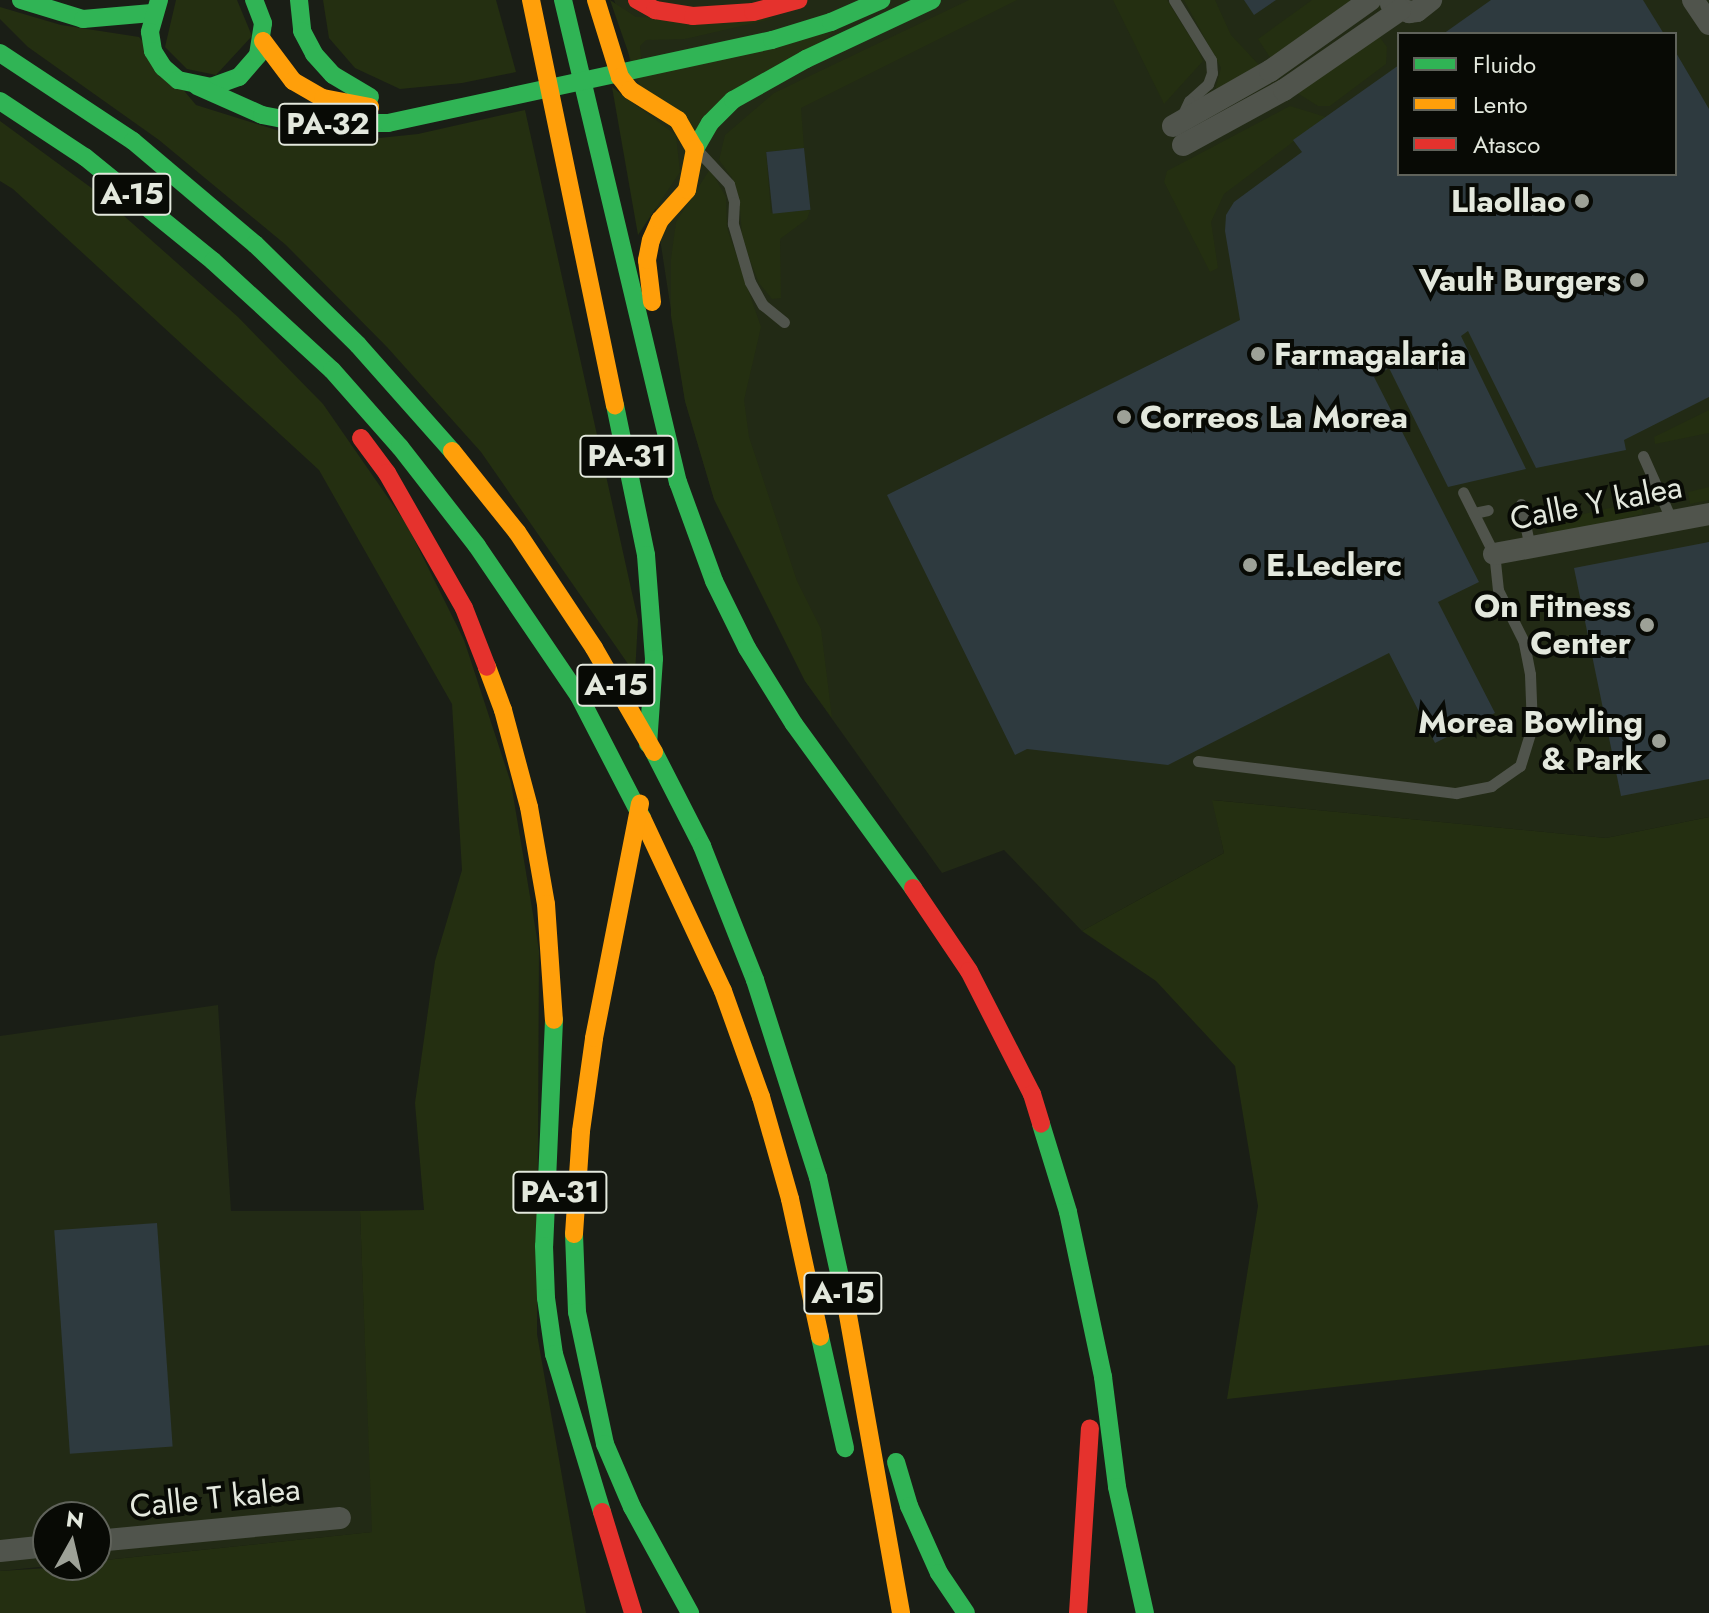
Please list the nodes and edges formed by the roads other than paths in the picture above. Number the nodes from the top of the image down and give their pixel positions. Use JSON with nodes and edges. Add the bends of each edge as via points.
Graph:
{"nodes":[{"id":1,"x":21,"y":0,"type":"edge"},
{"id":2,"x":254,"y":0,"type":"edge"},
{"id":3,"x":299,"y":0,"type":"edge"},
{"id":4,"x":511,"y":0,"type":"edge"},
{"id":5,"x":531,"y":0,"type":"edge"},
{"id":6,"x":563,"y":0,"type":"edge"},
{"id":7,"x":596,"y":0,"type":"edge"},
{"id":8,"x":637,"y":0,"type":"edge"},
{"id":9,"x":798,"y":0,"type":"edge"},
{"id":10,"x":856,"y":0,"type":"edge"},
{"id":11,"x":881,"y":0,"type":"edge"},
{"id":12,"x":932,"y":0,"type":"edge"},
{"id":13,"x":1174,"y":0,"type":"edge"},
{"id":14,"x":1370,"y":0,"type":"edge"},
{"id":15,"x":1431,"y":0,"type":"edge"},
{"id":16,"x":1693,"y":0,"type":"edge"},
{"id":17,"x":1394,"y":5,"type":"edge"},
{"id":18,"x":156,"y":6,"type":"edge"},
{"id":19,"x":756,"y":6,"type":"edge"},
{"id":20,"x":1709,"y":24,"type":"edge"},
{"id":21,"x":263,"y":41,"type":"junction"},
{"id":22,"x":0,"y":53,"type":"edge"},
{"id":23,"x":695,"y":53,"type":"junction"},
{"id":24,"x":197,"y":86,"type":"junction"},
{"id":25,"x":0,"y":101,"type":"edge"},
{"id":26,"x":464,"y":103,"type":"junction"},
{"id":27,"x":388,"y":106,"type":"junction"},
{"id":28,"x":1179,"y":130,"type":"junction"},
{"id":29,"x":695,"y":149,"type":"junction"},
{"id":30,"x":592,"y":282,"type":"junction"},
{"id":31,"x":256,"y":297,"type":"junction"},
{"id":32,"x":784,"y":322,"type":"dead end"},
{"id":33,"x":303,"y":370,"type":"dead end"},
{"id":34,"x":352,"y":426,"type":"dead end"},
{"id":35,"x":1643,"y":456,"type":"dead end"},
{"id":36,"x":1463,"y":492,"type":"dead end"},
{"id":37,"x":1521,"y":504,"type":"dead end"},
{"id":38,"x":1488,"y":510,"type":"dead end"},
{"id":39,"x":1474,"y":513,"type":"junction"},
{"id":40,"x":1709,"y":514,"type":"edge"},
{"id":41,"x":1672,"y":521,"type":"junction"},
{"id":42,"x":698,"y":540,"type":"junction"},
{"id":43,"x":1530,"y":548,"type":"junction"},
{"id":44,"x":1494,"y":554,"type":"junction"},
{"id":45,"x":1198,"y":761,"type":"dead end"},
{"id":46,"x":617,"y":917,"type":"junction"},
{"id":47,"x":1088,"y":1312,"type":"junction"},
{"id":48,"x":850,"y":1324,"type":"junction"},
{"id":49,"x":572,"y":1408,"type":"junction"},
{"id":50,"x":847,"y":1462,"type":"dead end"},
{"id":51,"x":340,"y":1518,"type":"dead end"},
{"id":52,"x":112,"y":1539,"type":"edge"},
{"id":53,"x":32,"y":1548,"type":"edge"},
{"id":54,"x":0,"y":1551,"type":"edge"},
{"id":55,"x":633,"y":1613,"type":"edge"},
{"id":56,"x":690,"y":1613,"type":"edge"},
{"id":57,"x":901,"y":1613,"type":"edge"},
{"id":58,"x":966,"y":1613,"type":"edge"},
{"id":59,"x":1078,"y":1613,"type":"edge"},
{"id":60,"x":1145,"y":1613,"type":"edge"}],
"edges":[{"from":1,"to":18,"type":"main road","via":[[83,19]]},
{"from":2,"to":21,"type":"main road","number":"PA-32"},
{"from":3,"to":27,"type":"main road","via":[[302,31],[314,54],[333,75]]},
{"from":4,"to":30,"type":"main road"},
{"from":5,"to":30,"type":"main road","number":"PA-31"},
{"from":6,"to":42,"type":"main road","number":"PA-31","via":[[649,371]]},
{"from":7,"to":29,"type":"main road","via":[[620,77],[630,90],[678,120]]},
{"from":8,"to":19,"type":"main road","via":[[655,10],[693,16]]},
{"from":9,"to":19,"type":"main road"},
{"from":10,"to":23,"type":"main road","number":"PA-32"},
{"from":11,"to":23,"type":"main road","number":"PA-32","via":[[831,22]]},
{"from":12,"to":29,"type":"main road","via":[[733,100],[710,123]]},
{"from":13,"to":28,"type":"lane","via":[[1211,60],[1212,73],[1189,101]]},
{"from":14,"to":28,"type":"street"},
{"from":15,"to":17,"type":"street","via":[[1417,11]]},
{"from":16,"to":20,"type":"street"},
{"from":17,"to":28,"type":"street","via":[[1284,90]]},
{"from":18,"to":24,"type":"main road","number":"PA-32","via":[[151,41],[163,67],[178,80]]},
{"from":21,"to":24,"type":"main road","number":"PA-32","via":[[250,68],[239,77],[226,84]]},
{"from":21,"to":27,"type":"main road","number":"PA-32","via":[[293,81],[323,98]]},
{"from":22,"to":48,"type":"main road","number":"A-15","via":[[133,141],[255,244],[427,420],[517,532],[594,648],[702,846],[755,980],[818,1177]]},
{"from":23,"to":26,"type":"main road","number":"PA-32"},
{"from":24,"to":26,"type":"main road","number":"PA-32","via":[[262,115],[304,123],[388,123]]},
{"from":25,"to":31,"type":"main road","number":"A-15","via":[[85,157]]},
{"from":26,"to":27,"type":"main road","number":"PA-32"},
{"from":29,"to":32,"type":"lane","via":[[729,184],[733,224],[750,282],[763,305]]},
{"from":29,"to":42,"type":"main road","via":[[687,190],[660,220],[647,260],[668,387],[700,509]]},
{"from":30,"to":46,"type":"main road","number":"PA-31","via":[[646,555],[654,659],[644,779]]},
{"from":31,"to":33,"type":"main road","via":[[283,347]]},
{"from":31,"to":50,"type":"main road","number":"A-15","via":[[332,370],[477,546],[579,696],[656,845],[723,991],[761,1097],[790,1199]]},
{"from":34,"to":49,"type":"main road","via":[[387,473],[464,608],[503,710],[529,807],[546,904],[553,1008],[546,1298],[554,1354]]},
{"from":35,"to":41,"type":"lane"},
{"from":36,"to":39,"type":"lane"},
{"from":37,"to":43,"type":"lane"},
{"from":38,"to":39,"type":"lane"},
{"from":39,"to":44,"type":"lane"},
{"from":40,"to":41,"type":"street","name":"Calle Y kalea"},
{"from":41,"to":43,"type":"street","name":"Calle Y kalea"},
{"from":42,"to":47,"type":"main road","number":"PA-31","via":[[747,648],[794,724],[969,971],[1032,1094],[1068,1212]]},
{"from":43,"to":44,"type":"street","name":"Calle Y kalea"},
{"from":44,"to":45,"type":"lane","via":[[1498,590],[1524,642],[1530,674],[1532,727],[1520,766],[1491,786],[1456,793]]},
{"from":46,"to":49,"type":"main road","number":"PA-31","via":[[591,978],[570,1091],[560,1186],[559,1312]]},
{"from":46,"to":56,"type":"main road","via":[[594,1038],[576,1186],[577,1312],[605,1444],[632,1507]]},
{"from":47,"to":59,"type":"main road","number":"PA-31","via":[[1090,1454]]},
{"from":47,"to":60,"type":"main road","via":[[1103,1377],[1117,1487]]},
{"from":48,"to":57,"type":"main road","number":"A-15"},
{"from":48,"to":58,"type":"main road","via":[[868,1364],[909,1506],[939,1573]]},
{"from":49,"to":55,"type":"main road","number":"PA-31"},
{"from":51,"to":52,"type":"street","name":"Calle T kalea"},
{"from":53,"to":54,"type":"street"}]}
